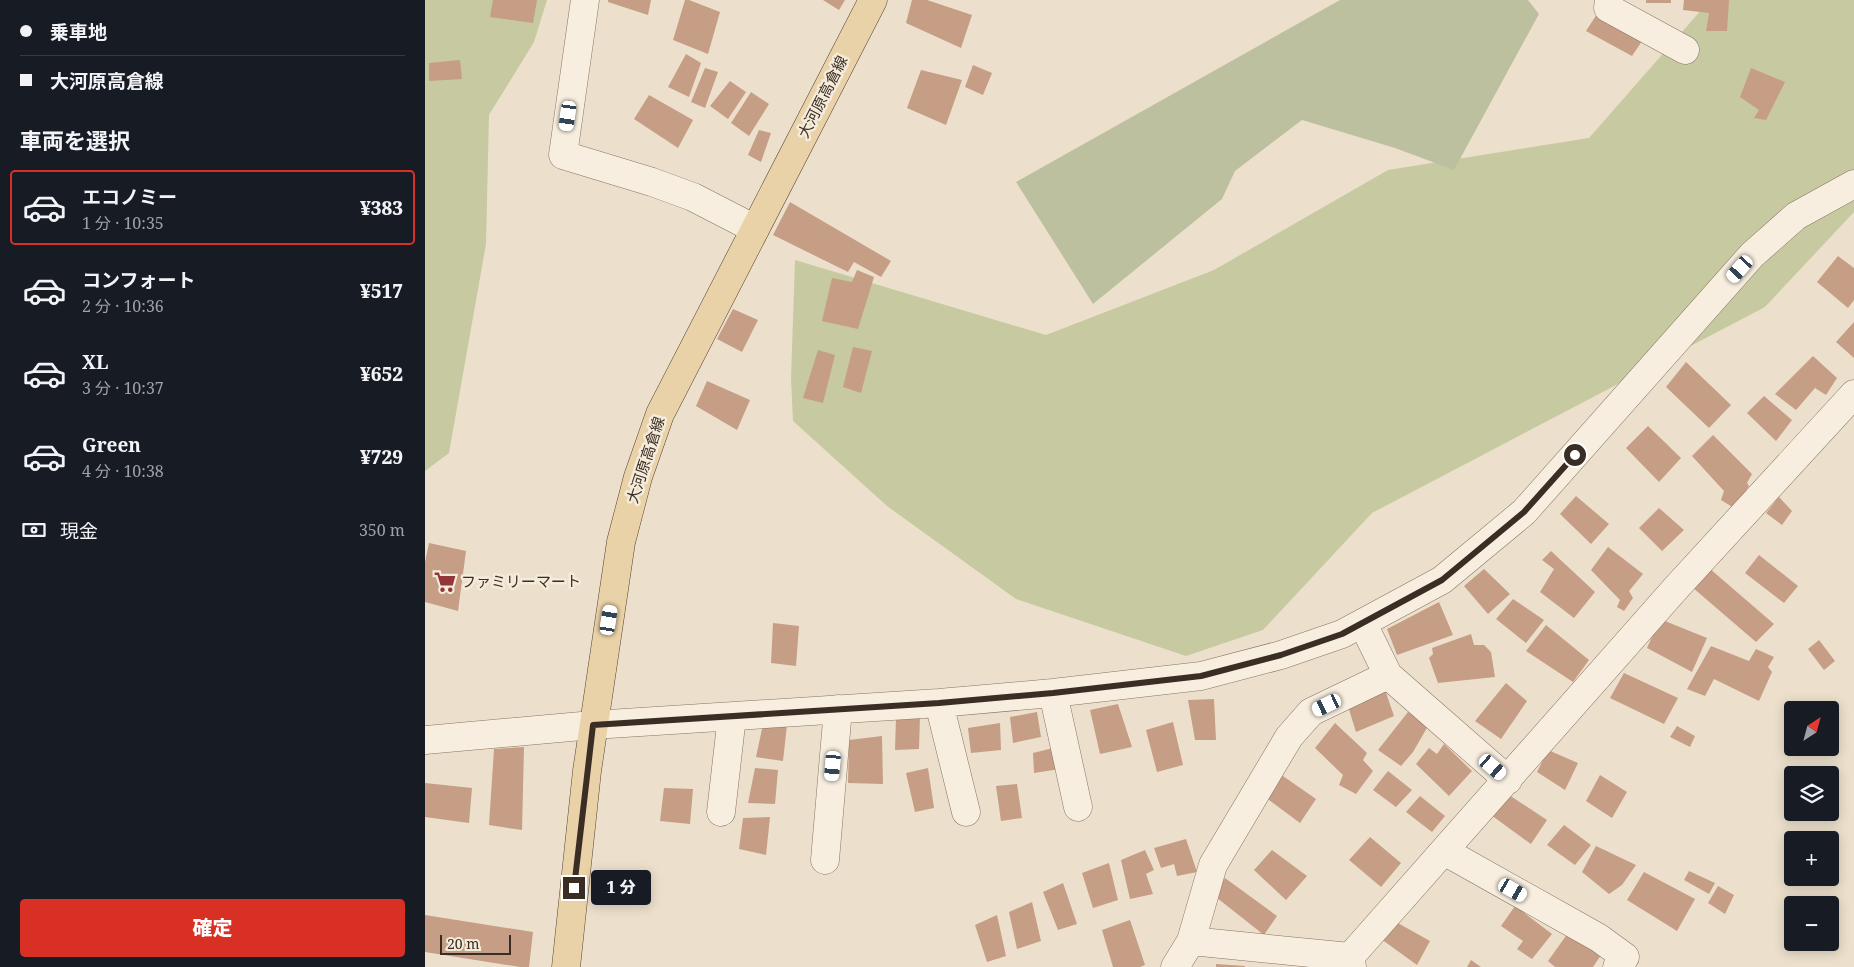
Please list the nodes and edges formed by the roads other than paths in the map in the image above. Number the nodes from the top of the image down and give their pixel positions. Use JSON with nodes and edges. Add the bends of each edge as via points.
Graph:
{"nodes":[{"id":1,"x":585,"y":0,"type":"edge"},
{"id":2,"x":873,"y":0,"type":"edge"},
{"id":3,"x":1609,"y":0,"type":"edge"},
{"id":4,"x":1685,"y":50,"type":"dead end"},
{"id":5,"x":1854,"y":184,"type":"edge"},
{"id":6,"x":755,"y":229,"type":"junction"},
{"id":7,"x":1854,"y":394,"type":"edge"},
{"id":8,"x":1363,"y":624,"type":"junction"},
{"id":9,"x":1388,"y":675,"type":"junction"},
{"id":10,"x":1053,"y":693,"type":"junction"},
{"id":11,"x":939,"y":703,"type":"junction"},
{"id":12,"x":838,"y":709,"type":"junction"},
{"id":13,"x":732,"y":716,"type":"junction"},
{"id":14,"x":593,"y":725,"type":"junction"},
{"id":15,"x":425,"y":740,"type":"edge"},
{"id":16,"x":1508,"y":780,"type":"junction"},
{"id":17,"x":1078,"y":808,"type":"dead end"},
{"id":18,"x":721,"y":812,"type":"dead end"},
{"id":19,"x":966,"y":812,"type":"dead end"},
{"id":20,"x":1444,"y":851,"type":"junction"},
{"id":21,"x":825,"y":860,"type":"dead end"},
{"id":22,"x":1191,"y":941,"type":"junction"},
{"id":23,"x":1351,"y":962,"type":"edge"},
{"id":24,"x":566,"y":967,"type":"edge"},
{"id":25,"x":1175,"y":967,"type":"edge"},
{"id":26,"x":1617,"y":967,"type":"edge"}],
"edges":[{"from":1,"to":6,"type":"street","via":[[563,155],[693,198]]},
{"from":2,"to":6,"type":"main road","name":"大河原高倉線"},
{"from":3,"to":4,"type":"street","via":[[1608,8]]},
{"from":5,"to":8,"type":"street","via":[[1796,216],[1752,255],[1524,512],[1442,580]]},
{"from":6,"to":14,"type":"main road","name":"大河原高倉線","via":[[660,414],[638,477],[621,542]]},
{"from":7,"to":16,"type":"street","via":[[1676,588]]},
{"from":8,"to":9,"type":"street"},
{"from":8,"to":10,"type":"street","via":[[1281,655],[1201,676]]},
{"from":9,"to":16,"type":"street"},
{"from":9,"to":22,"type":"street","via":[[1311,712],[1289,737],[1213,865]]},
{"from":10,"to":11,"type":"street"},
{"from":10,"to":17,"type":"street"},
{"from":11,"to":12,"type":"street"},
{"from":11,"to":19,"type":"street"},
{"from":12,"to":13,"type":"street"},
{"from":12,"to":21,"type":"street"},
{"from":13,"to":14,"type":"street"},
{"from":13,"to":18,"type":"street"},
{"from":14,"to":15,"type":"street"},
{"from":14,"to":24,"type":"main road","name":"大河原高倉線"},
{"from":16,"to":20,"type":"street"},
{"from":20,"to":23,"type":"street"},
{"from":20,"to":26,"type":"street","via":[[1599,938],[1625,957]]},
{"from":22,"to":23,"type":"street"},
{"from":22,"to":25,"type":"street"}]}
